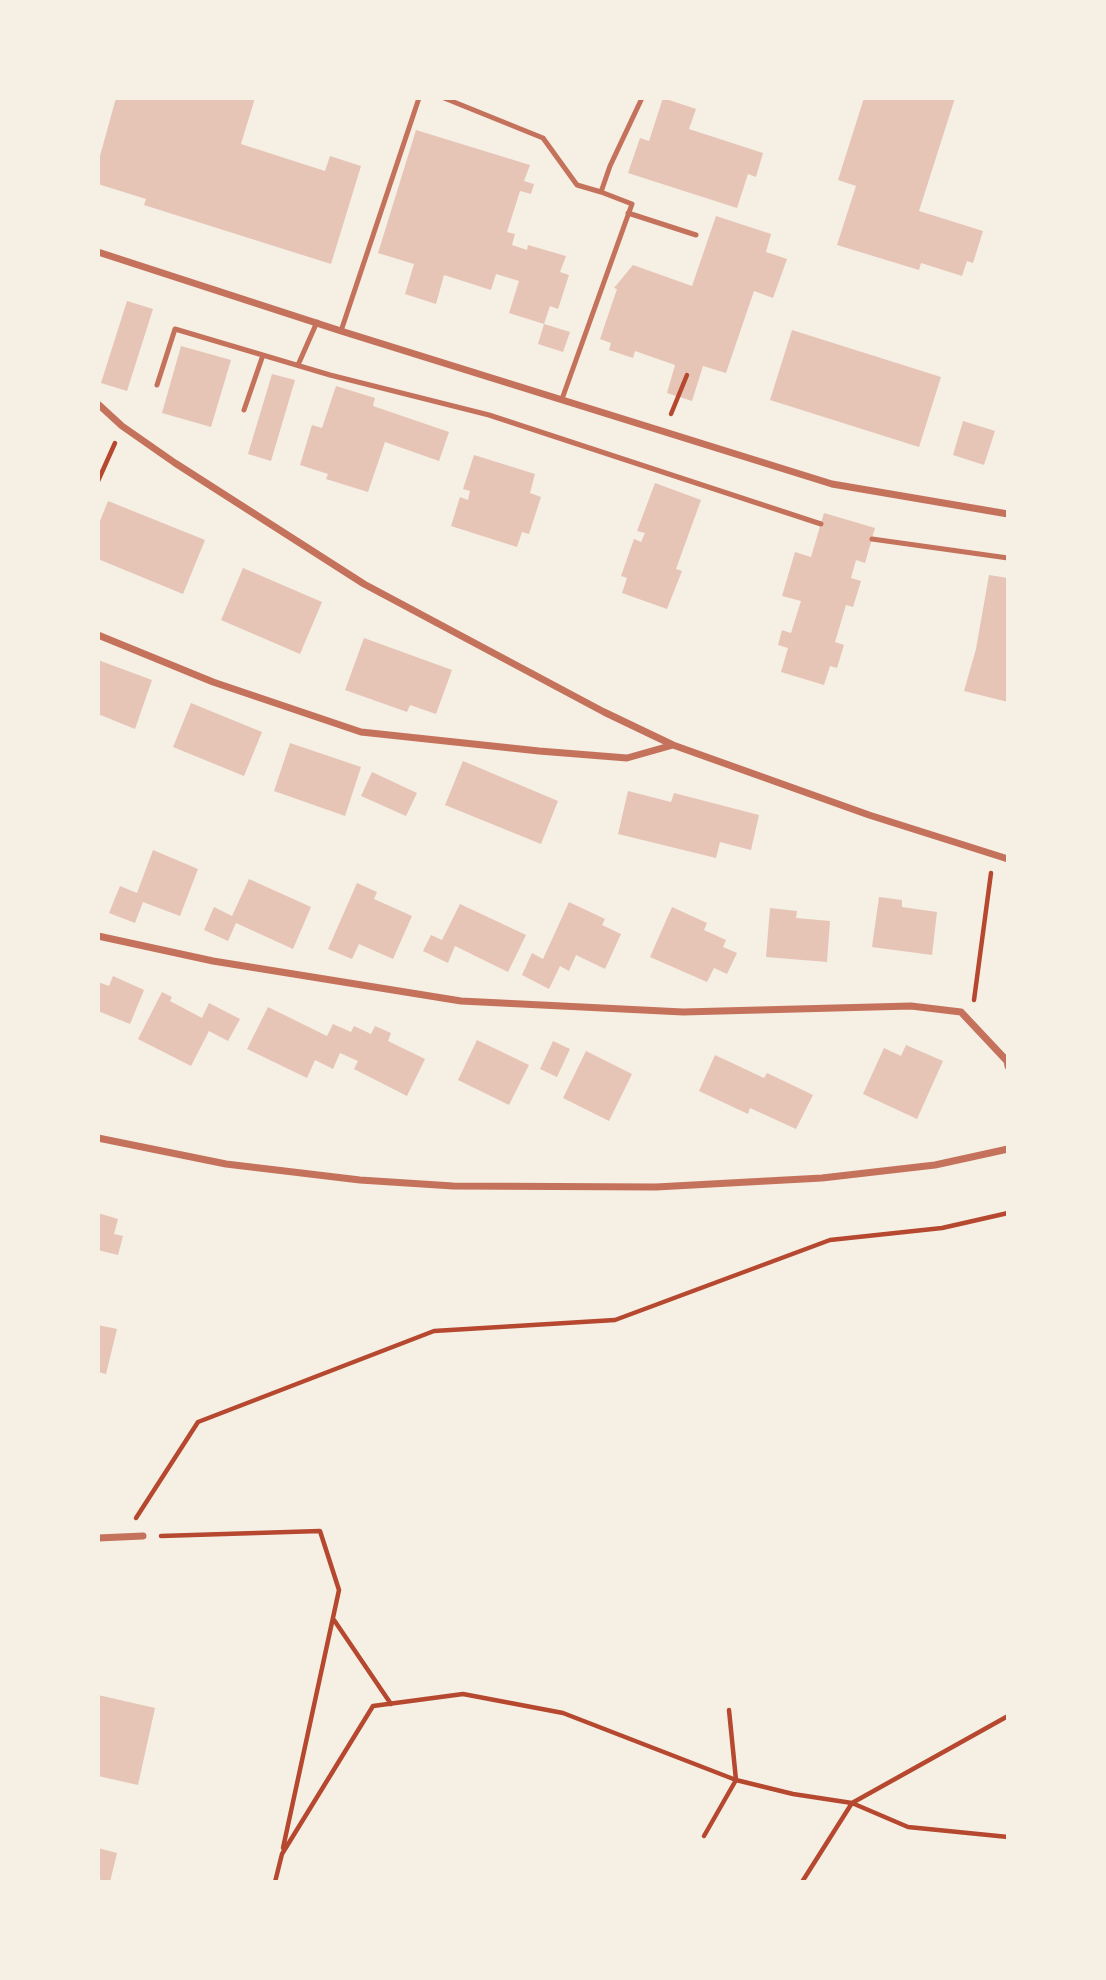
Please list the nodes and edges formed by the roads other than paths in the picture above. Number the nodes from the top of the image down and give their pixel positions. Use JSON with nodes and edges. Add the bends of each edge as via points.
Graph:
{"nodes":[{"id":1,"x":419,"y":98,"type":"edge"},
{"id":2,"x":444,"y":98,"type":"edge"},
{"id":3,"x":642,"y":98,"type":"edge"},
{"id":4,"x":601,"y":192,"type":"junction"},
{"id":5,"x":628,"y":213,"type":"junction"},
{"id":6,"x":696,"y":235,"type":"dead end"},
{"id":7,"x":98,"y":252,"type":"edge"},
{"id":8,"x":317,"y":323,"type":"junction"},
{"id":9,"x":341,"y":331,"type":"junction"},
{"id":10,"x":263,"y":355,"type":"junction"},
{"id":11,"x":298,"y":365,"type":"junction"},
{"id":12,"x":157,"y":385,"type":"dead end"},
{"id":13,"x":562,"y":400,"type":"junction"},
{"id":14,"x":98,"y":404,"type":"edge"},
{"id":15,"x":244,"y":410,"type":"dead end"},
{"id":16,"x":1008,"y":514,"type":"edge"},
{"id":17,"x":821,"y":524,"type":"dead end"},
{"id":18,"x":872,"y":539,"type":"dead end"},
{"id":19,"x":1008,"y":558,"type":"edge"},
{"id":20,"x":98,"y":635,"type":"edge"},
{"id":21,"x":673,"y":745,"type":"junction"},
{"id":22,"x":1008,"y":859,"type":"edge"},
{"id":23,"x":98,"y":936,"type":"edge"},
{"id":24,"x":1008,"y":1063,"type":"edge"},
{"id":25,"x":98,"y":1138,"type":"edge"},
{"id":26,"x":1008,"y":1149,"type":"edge"},
{"id":27,"x":143,"y":1536,"type":"road end"},
{"id":28,"x":98,"y":1538,"type":"edge"}],
"edges":[{"from":1,"to":9,"type":"lane"},
{"from":2,"to":4,"type":"lane","via":[[543,138],[577,186]]},
{"from":3,"to":4,"type":"lane"},
{"from":4,"to":5,"type":"lane","via":[[632,204]]},
{"from":5,"to":6,"type":"lane"},
{"from":5,"to":13,"type":"lane"},
{"from":7,"to":8,"type":"street"},
{"from":8,"to":9,"type":"street"},
{"from":8,"to":11,"type":"lane"},
{"from":9,"to":13,"type":"street"},
{"from":10,"to":11,"type":"lane"},
{"from":10,"to":12,"type":"lane","via":[[174,329]]},
{"from":10,"to":15,"type":"lane"},
{"from":11,"to":17,"type":"lane","via":[[489,415]]},
{"from":13,"to":16,"type":"street","via":[[832,484]]},
{"from":14,"to":21,"type":"street","via":[[122,426],[364,584]]},
{"from":18,"to":19,"type":"lane"},
{"from":20,"to":21,"type":"street","via":[[213,682],[361,732],[627,758]]},
{"from":21,"to":22,"type":"street"},
{"from":23,"to":24,"type":"street","via":[[212,961],[461,1001],[683,1012],[911,1006],[961,1012]]},
{"from":25,"to":26,"type":"street","via":[[226,1164],[453,1186],[656,1187],[822,1178],[935,1165]]},
{"from":27,"to":28,"type":"street"}]}
